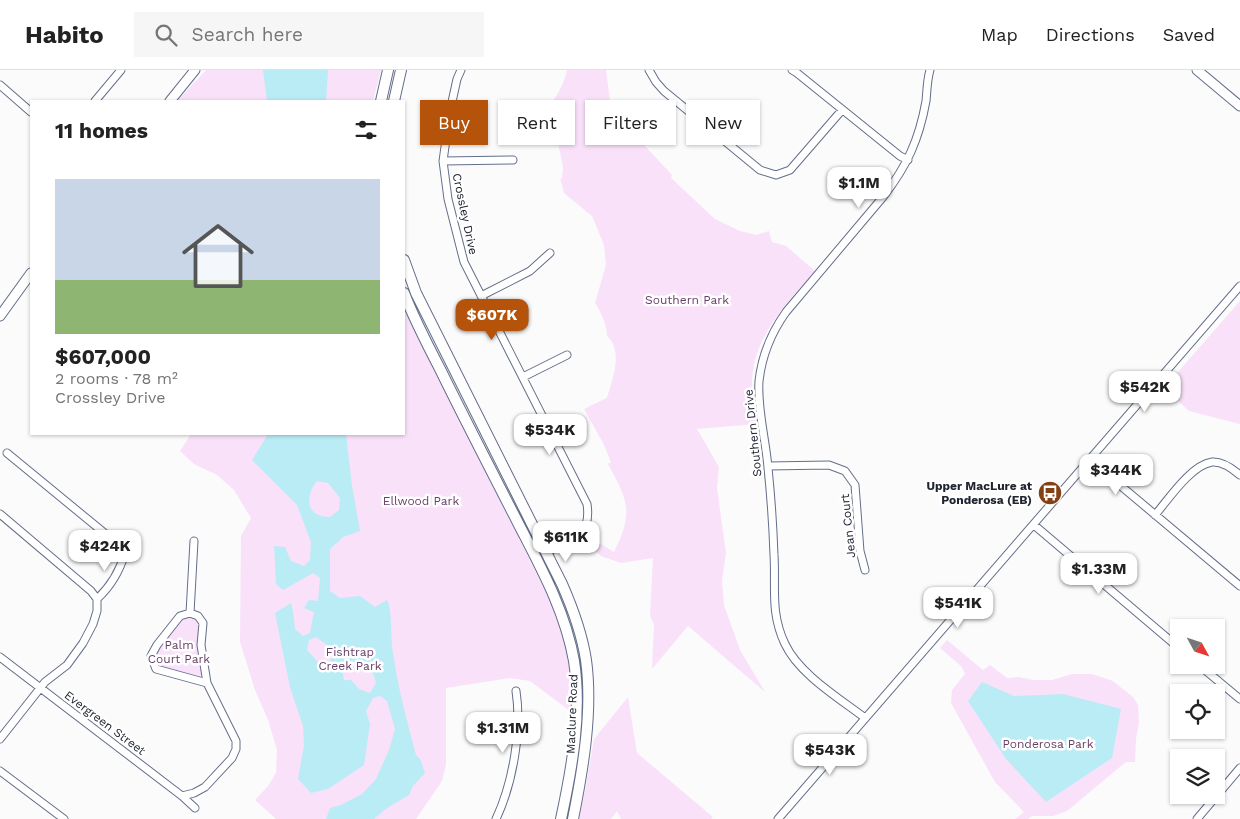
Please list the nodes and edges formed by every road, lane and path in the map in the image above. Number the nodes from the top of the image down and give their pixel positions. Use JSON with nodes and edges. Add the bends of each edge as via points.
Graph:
{"nodes":[{"id":1,"x":121,"y":70,"type":"edge"},
{"id":2,"x":195,"y":70,"type":"edge"},
{"id":3,"x":388,"y":70,"type":"edge"},
{"id":4,"x":401,"y":70,"type":"edge"},
{"id":5,"x":461,"y":70,"type":"edge"},
{"id":6,"x":649,"y":70,"type":"edge"},
{"id":7,"x":792,"y":70,"type":"edge"},
{"id":8,"x":930,"y":70,"type":"edge"},
{"id":9,"x":1197,"y":70,"type":"edge"},
{"id":10,"x":0,"y":85,"type":"edge"},
{"id":11,"x":96,"y":100,"type":"edge"},
{"id":12,"x":171,"y":100,"type":"edge"},
{"id":13,"x":381,"y":100,"type":"edge"},
{"id":14,"x":394,"y":100,"type":"edge"},
{"id":15,"x":1240,"y":106,"type":"edge"},
{"id":16,"x":842,"y":110,"type":"junction"},
{"id":17,"x":30,"y":111,"type":"edge"},
{"id":18,"x":513,"y":160,"type":"dead end"},
{"id":19,"x":908,"y":160,"type":"junction"},
{"id":20,"x":443,"y":161,"type":"junction"},
{"id":21,"x":550,"y":253,"type":"dead end"},
{"id":22,"x":405,"y":263,"type":"edge"},
{"id":23,"x":30,"y":274,"type":"edge"},
{"id":24,"x":1240,"y":286,"type":"edge"},
{"id":25,"x":405,"y":295,"type":"edge"},
{"id":26,"x":481,"y":296,"type":"junction"},
{"id":27,"x":0,"y":316,"type":"edge"},
{"id":28,"x":567,"y":355,"type":"dead end"},
{"id":29,"x":522,"y":377,"type":"junction"},
{"id":30,"x":7,"y":453,"type":"dead end"},
{"id":31,"x":1090,"y":460,"type":"junction"},
{"id":32,"x":768,"y":466,"type":"junction"},
{"id":33,"x":1240,"y":475,"type":"edge"},
{"id":34,"x":511,"y":509,"type":"junction"},
{"id":35,"x":0,"y":514,"type":"edge"},
{"id":36,"x":1155,"y":516,"type":"junction"},
{"id":37,"x":1034,"y":525,"type":"junction"},
{"id":38,"x":194,"y":541,"type":"dead end"},
{"id":39,"x":546,"y":552,"type":"junction"},
{"id":40,"x":865,"y":570,"type":"dead end"},
{"id":41,"x":1240,"y":586,"type":"edge"},
{"id":42,"x":97,"y":599,"type":"junction"},
{"id":43,"x":190,"y":613,"type":"junction"},
{"id":44,"x":1170,"y":640,"type":"edge"},
{"id":45,"x":0,"y":657,"type":"edge"},
{"id":46,"x":1210,"y":674,"type":"edge"},
{"id":47,"x":207,"y":683,"type":"junction"},
{"id":48,"x":40,"y":688,"type":"junction"},
{"id":49,"x":516,"y":691,"type":"dead end"},
{"id":50,"x":1240,"y":699,"type":"edge"},
{"id":51,"x":865,"y":718,"type":"junction"},
{"id":52,"x":0,"y":739,"type":"edge"},
{"id":53,"x":1240,"y":768,"type":"edge"},
{"id":54,"x":0,"y":770,"type":"edge"},
{"id":55,"x":182,"y":796,"type":"junction"},
{"id":56,"x":195,"y":808,"type":"dead end"},
{"id":57,"x":60,"y":818,"type":"edge"},
{"id":58,"x":496,"y":819,"type":"edge"},
{"id":59,"x":561,"y":819,"type":"edge"},
{"id":60,"x":573,"y":819,"type":"edge"},
{"id":61,"x":778,"y":819,"type":"edge"},
{"id":62,"x":1197,"y":819,"type":"edge"}],
"edges":[{"from":1,"to":11,"type":"street"},
{"from":2,"to":12,"type":"street"},
{"from":3,"to":13,"type":"main road"},
{"from":4,"to":14,"type":"main road"},
{"from":5,"to":20,"type":"street","name":"Crossley Drive","via":[[450,110]]},
{"from":6,"to":16,"type":"street","via":[[664,91],[760,170],[776,175],[790,170]]},
{"from":7,"to":16,"type":"street"},
{"from":8,"to":19,"type":"street","name":"Southern Drive","via":[[920,131]]},
{"from":9,"to":15,"type":"street"},
{"from":10,"to":17,"type":"street"},
{"from":16,"to":19,"type":"street"},
{"from":18,"to":20,"type":"street"},
{"from":19,"to":32,"type":"street","name":"Southern Drive","via":[[883,197],[774,329],[764,352],[759,381]]},
{"from":20,"to":26,"type":"street","name":"Crossley Drive","via":[[448,199],[464,262]]},
{"from":21,"to":26,"type":"street","via":[[530,271]]},
{"from":22,"to":39,"type":"main road","name":"Maclure Road","via":[[416,293]]},
{"from":23,"to":27,"type":"street"},
{"from":24,"to":31,"type":"street"},
{"from":25,"to":34,"type":"main road","name":"Maclure Road"},
{"from":26,"to":29,"type":"street","name":"Crossley Drive"},
{"from":28,"to":29,"type":"street"},
{"from":29,"to":39,"type":"street","name":"Crossley Drive","via":[[587,504],[589,517],[580,534]]},
{"from":30,"to":42,"type":"street","via":[[125,553],[116,574]]},
{"from":31,"to":36,"type":"street"},
{"from":31,"to":37,"type":"street"},
{"from":32,"to":40,"type":"street","name":"Jean Court","via":[[829,464],[845,471],[855,485],[860,551]]},
{"from":32,"to":51,"type":"street","name":"Southern Drive","via":[[774,604],[785,645],[816,680]]},
{"from":33,"to":36,"type":"street","via":[[1214,462],[1203,465],[1193,471]]},
{"from":34,"to":39,"type":"main road","via":[[522,517],[538,548]]},
{"from":34,"to":59,"type":"main road","name":"Maclure Road","via":[[562,612],[574,663],[576,719]]},
{"from":35,"to":42,"type":"street"},
{"from":36,"to":41,"type":"street"},
{"from":37,"to":44,"type":"street"},
{"from":37,"to":51,"type":"street"},
{"from":38,"to":43,"type":"street"},
{"from":39,"to":60,"type":"main road","name":"Maclure Road","via":[[572,606],[586,661],[588,688],[584,752]]},
{"from":42,"to":48,"type":"street","via":[[93,624],[83,643],[66,665]]},
{"from":43,"to":47,"type":"street","via":[[203,623],[201,645]]},
{"from":43,"to":47,"type":"street","via":[[180,616],[151,656],[156,669]]},
{"from":45,"to":48,"type":"street","name":"Evergreen Street"},
{"from":46,"to":50,"type":"street"},
{"from":47,"to":55,"type":"street","via":[[236,740],[236,750],[205,787]]},
{"from":48,"to":52,"type":"street"},
{"from":48,"to":55,"type":"street","name":"Evergreen Street"},
{"from":49,"to":58,"type":"street","via":[[519,710],[515,748],[506,792]]},
{"from":51,"to":61,"type":"street"},
{"from":53,"to":62,"type":"street"},
{"from":54,"to":57,"type":"street"},
{"from":55,"to":56,"type":"street","name":"Evergreen Street"}]}
